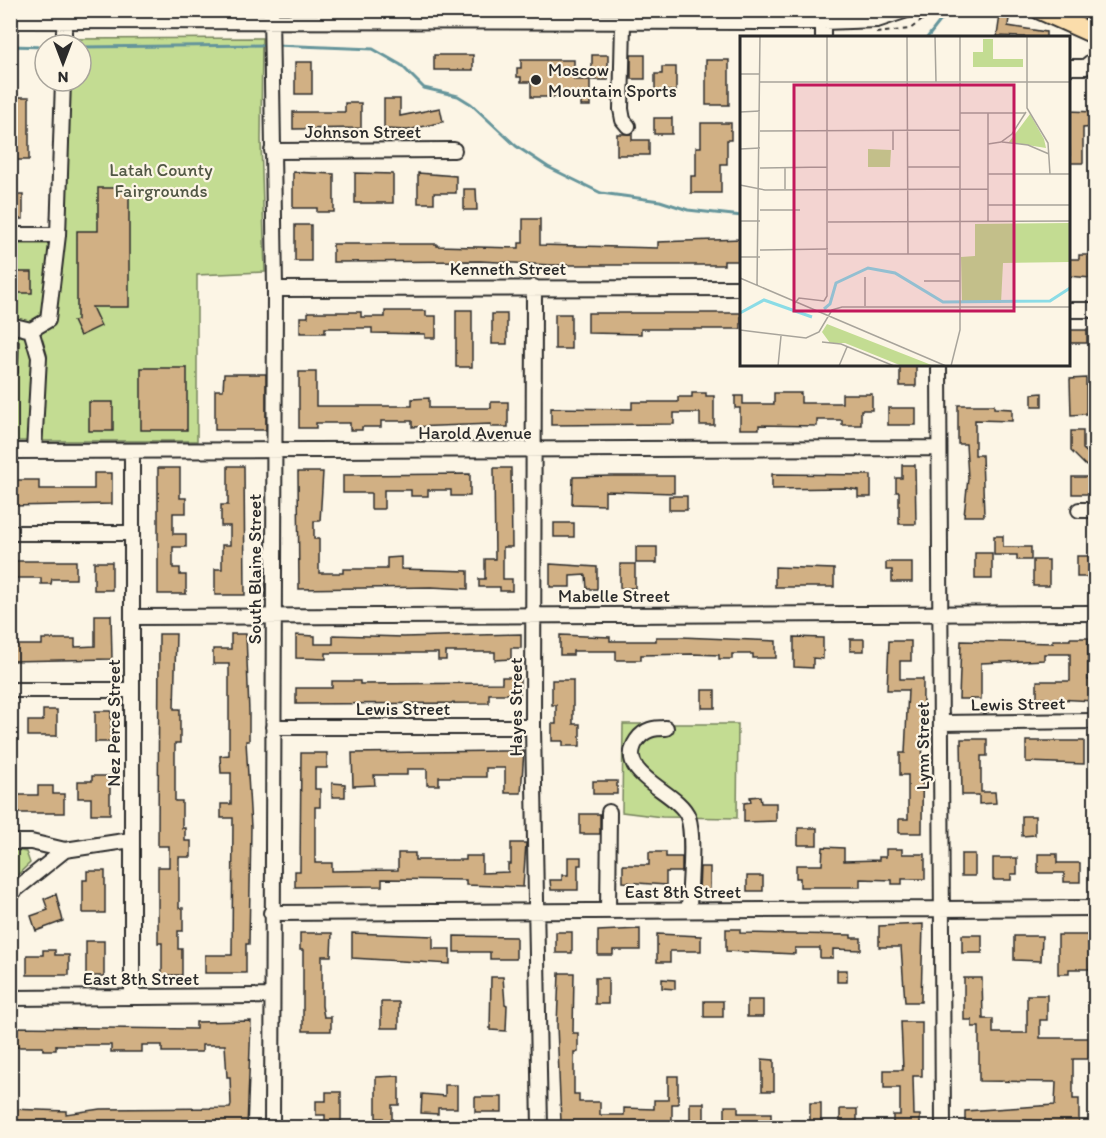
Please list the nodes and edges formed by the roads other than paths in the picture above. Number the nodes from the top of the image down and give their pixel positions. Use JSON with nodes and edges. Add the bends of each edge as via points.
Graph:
{"nodes":[{"id":1,"x":907,"y":10,"type":"edge"},
{"id":2,"x":1040,"y":10,"type":"edge"},
{"id":3,"x":149,"y":16,"type":"edge"},
{"id":4,"x":10,"y":21,"type":"edge"},
{"id":5,"x":271,"y":21,"type":"edge"},
{"id":6,"x":823,"y":22,"type":"junction"},
{"id":7,"x":622,"y":23,"type":"junction"},
{"id":8,"x":753,"y":23,"type":"junction"},
{"id":9,"x":64,"y":33,"type":"edge"},
{"id":10,"x":1095,"y":35,"type":"edge"},
{"id":11,"x":753,"y":36,"type":"edge"},
{"id":12,"x":823,"y":36,"type":"edge"},
{"id":13,"x":1095,"y":58,"type":"edge"},
{"id":14,"x":1070,"y":67,"type":"edge"},
{"id":15,"x":63,"y":93,"type":"edge"},
{"id":16,"x":628,"y":126,"type":"dead end"},
{"id":17,"x":454,"y":150,"type":"dead end"},
{"id":18,"x":272,"y":151,"type":"junction"},
{"id":19,"x":10,"y":235,"type":"edge"},
{"id":20,"x":58,"y":235,"type":"junction"},
{"id":21,"x":534,"y":287,"type":"junction"},
{"id":22,"x":740,"y":288,"type":"edge"},
{"id":23,"x":275,"y":289,"type":"junction"},
{"id":24,"x":1070,"y":310,"type":"edge"},
{"id":25,"x":1095,"y":310,"type":"edge"},
{"id":26,"x":10,"y":325,"type":"edge"},
{"id":27,"x":31,"y":330,"type":"junction"},
{"id":28,"x":939,"y":366,"type":"edge"},
{"id":29,"x":939,"y":448,"type":"junction"},
{"id":30,"x":274,"y":450,"type":"junction"},
{"id":31,"x":10,"y":451,"type":"edge"},
{"id":32,"x":34,"y":451,"type":"junction"},
{"id":33,"x":132,"y":451,"type":"junction"},
{"id":34,"x":535,"y":451,"type":"junction"},
{"id":35,"x":1079,"y":510,"type":"dead end"},
{"id":36,"x":1095,"y":510,"type":"edge"},
{"id":37,"x":132,"y":532,"type":"junction"},
{"id":38,"x":10,"y":533,"type":"edge"},
{"id":39,"x":1095,"y":613,"type":"edge"},
{"id":40,"x":535,"y":614,"type":"junction"},
{"id":41,"x":939,"y":614,"type":"junction"},
{"id":42,"x":132,"y":617,"type":"junction"},
{"id":43,"x":273,"y":617,"type":"junction"},
{"id":44,"x":10,"y":690,"type":"edge"},
{"id":45,"x":132,"y":690,"type":"junction"},
{"id":46,"x":1095,"y":721,"type":"edge"},
{"id":47,"x":941,"y":723,"type":"junction"},
{"id":48,"x":273,"y":727,"type":"junction"},
{"id":49,"x":533,"y":727,"type":"junction"},
{"id":50,"x":666,"y":728,"type":"dead end"},
{"id":51,"x":609,"y":812,"type":"dead end"},
{"id":52,"x":131,"y":840,"type":"junction"},
{"id":53,"x":10,"y":842,"type":"edge"},
{"id":54,"x":65,"y":850,"type":"junction"},
{"id":55,"x":10,"y":894,"type":"edge"},
{"id":56,"x":1095,"y":908,"type":"edge"},
{"id":57,"x":942,"y":909,"type":"junction"},
{"id":58,"x":689,"y":910,"type":"junction"},
{"id":59,"x":608,"y":911,"type":"junction"},
{"id":60,"x":535,"y":912,"type":"junction"},
{"id":61,"x":271,"y":913,"type":"junction"},
{"id":62,"x":132,"y":996,"type":"junction"},
{"id":63,"x":272,"y":996,"type":"junction"},
{"id":64,"x":10,"y":998,"type":"edge"},
{"id":65,"x":272,"y":1128,"type":"edge"},
{"id":66,"x":540,"y":1128,"type":"edge"},
{"id":67,"x":943,"y":1128,"type":"edge"}],
"edges":[{"from":1,"to":6,"type":"street","via":[[877,20]]},
{"from":2,"to":10,"type":"main road"},
{"from":3,"to":5,"type":"street"},
{"from":3,"to":9,"type":"street"},
{"from":4,"to":9,"type":"street"},
{"from":5,"to":7,"type":"street"},
{"from":5,"to":18,"type":"street","name":"South Blaine Street"},
{"from":6,"to":8,"type":"street"},
{"from":6,"to":12,"type":"street"},
{"from":7,"to":8,"type":"street"},
{"from":7,"to":16,"type":"street","via":[[621,109]]},
{"from":8,"to":11,"type":"street"},
{"from":13,"to":14,"type":"street","via":[[1085,67]]},
{"from":15,"to":20,"type":"street"},
{"from":17,"to":18,"type":"street","name":"Johnson Street"},
{"from":18,"to":23,"type":"street","name":"South Blaine Street"},
{"from":19,"to":20,"type":"street"},
{"from":20,"to":27,"type":"street","via":[[48,320]]},
{"from":21,"to":22,"type":"street","name":"Kenneth Street"},
{"from":21,"to":23,"type":"street","name":"Kenneth Street"},
{"from":21,"to":34,"type":"street","name":"Hayes Street"},
{"from":23,"to":30,"type":"street","name":"South Blaine Street"},
{"from":24,"to":25,"type":"street"},
{"from":26,"to":27,"type":"street"},
{"from":27,"to":32,"type":"street","via":[[39,357]]},
{"from":28,"to":29,"type":"street","name":"Lynn Street"},
{"from":29,"to":34,"type":"street","name":"Harold Avenue"},
{"from":29,"to":41,"type":"street","name":"Lynn Street"},
{"from":30,"to":33,"type":"street","name":"Harold Avenue"},
{"from":30,"to":34,"type":"street","name":"Harold Avenue"},
{"from":30,"to":43,"type":"street","name":"South Blaine Street"},
{"from":31,"to":32,"type":"street","name":"Harold Avenue"},
{"from":32,"to":33,"type":"street","name":"Harold Avenue"},
{"from":33,"to":37,"type":"street","name":"Nez Perce Street"},
{"from":34,"to":40,"type":"street","name":"Hayes Street"},
{"from":35,"to":36,"type":"street"},
{"from":37,"to":38,"type":"street"},
{"from":37,"to":42,"type":"street","name":"Nez Perce Street"},
{"from":39,"to":41,"type":"street","name":"Mabelle Street"},
{"from":40,"to":41,"type":"street","name":"Mabelle Street"},
{"from":40,"to":43,"type":"street","name":"Mabelle Street"},
{"from":40,"to":49,"type":"street","name":"Hayes Street"},
{"from":41,"to":47,"type":"street","name":"Lynn Street"},
{"from":42,"to":43,"type":"street","name":"Mabelle Street"},
{"from":42,"to":45,"type":"street","name":"Nez Perce Street"},
{"from":43,"to":48,"type":"street","name":"South Blaine Street"},
{"from":44,"to":45,"type":"street"},
{"from":45,"to":52,"type":"street","name":"Nez Perce Street"},
{"from":46,"to":47,"type":"street","name":"Lewis Street"},
{"from":47,"to":57,"type":"street","name":"Lynn Street"},
{"from":48,"to":49,"type":"street","name":"Lewis Street"},
{"from":48,"to":61,"type":"street","name":"South Blaine Street"},
{"from":49,"to":60,"type":"street","name":"Hayes Street"},
{"from":50,"to":58,"type":"street","via":[[644,732],[636,742],[634,765],[641,775],[676,799],[688,817]]},
{"from":51,"to":59,"type":"street"},
{"from":52,"to":54,"type":"street"},
{"from":52,"to":62,"type":"street","name":"Nez Perce Street"},
{"from":53,"to":54,"type":"street","via":[[31,842]]},
{"from":54,"to":55,"type":"street"},
{"from":56,"to":57,"type":"street","name":"East 8th Street"},
{"from":57,"to":58,"type":"street","name":"East 8th Street"},
{"from":57,"to":67,"type":"street","name":"Lynn Street"},
{"from":58,"to":59,"type":"street","name":"East 8th Street"},
{"from":59,"to":60,"type":"street","name":"East 8th Street"},
{"from":60,"to":61,"type":"street","name":"East 8th Street"},
{"from":60,"to":66,"type":"street","name":"Hayes Street"},
{"from":61,"to":63,"type":"street","name":"South Blaine Street"},
{"from":62,"to":63,"type":"street","name":"East 8th Street"},
{"from":62,"to":64,"type":"street","name":"East 8th Street"},
{"from":63,"to":65,"type":"street","name":"South Blaine Street"}]}
